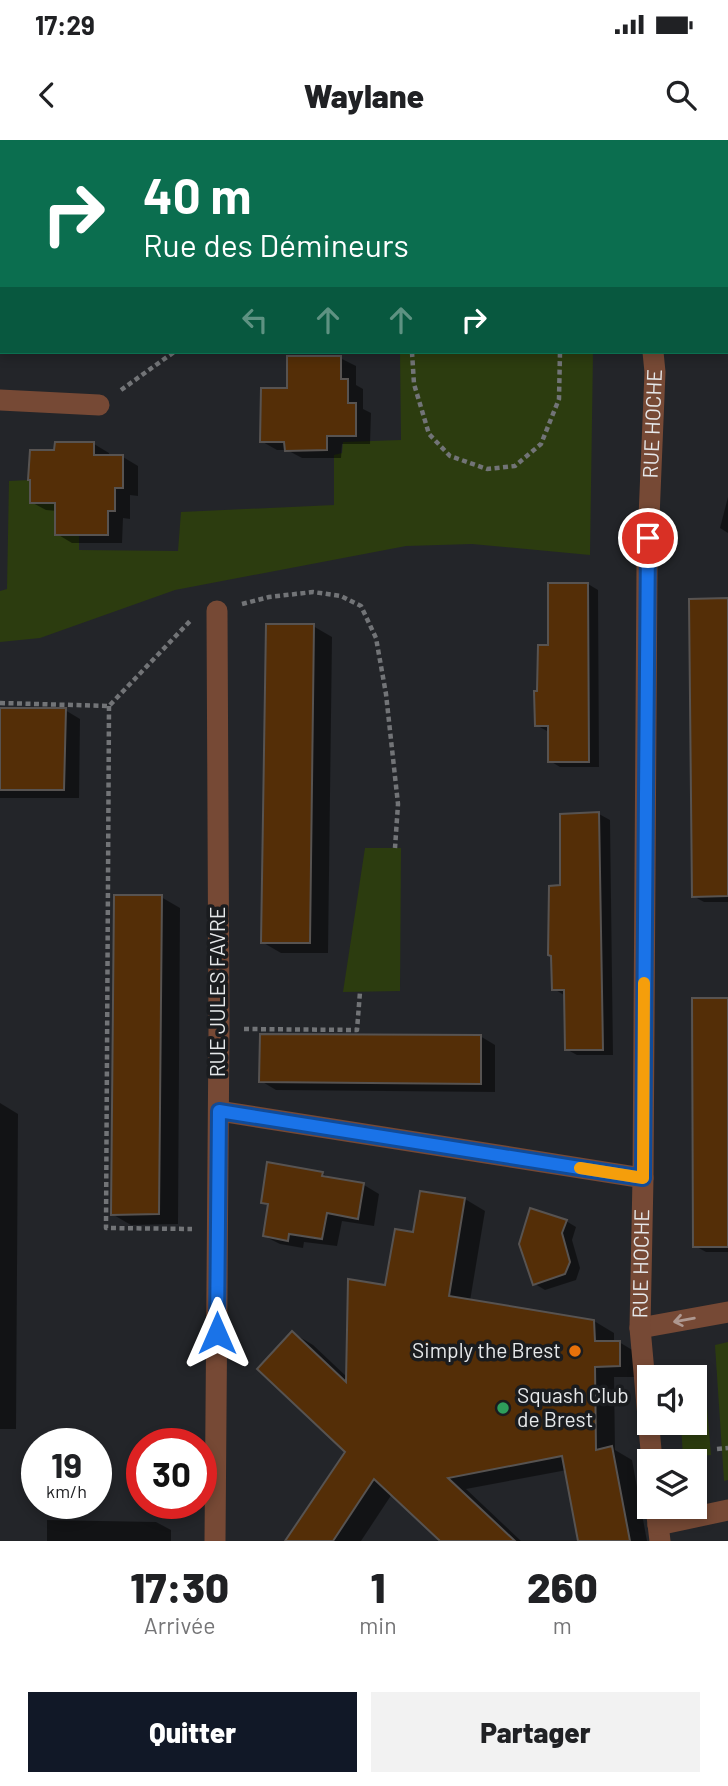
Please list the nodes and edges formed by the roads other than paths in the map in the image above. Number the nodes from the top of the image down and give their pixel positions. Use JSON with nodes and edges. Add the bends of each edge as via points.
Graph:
{"nodes":[{"id":1,"x":653,"y":354,"type":"edge"},
{"id":2,"x":0,"y":400,"type":"edge"},
{"id":3,"x":99,"y":405,"type":"road end"},
{"id":4,"x":217,"y":611,"type":"road end"},
{"id":5,"x":219,"y":1111,"type":"junction"},
{"id":6,"x":643,"y":1178,"type":"junction"},
{"id":7,"x":728,"y":1312,"type":"edge"},
{"id":8,"x":640,"y":1328,"type":"junction"},
{"id":9,"x":651,"y":1449,"type":"edge"},
{"id":10,"x":728,"y":1510,"type":"edge"},
{"id":11,"x":658,"y":1524,"type":"edge"},
{"id":12,"x":215,"y":1541,"type":"edge"}],
"edges":[{"from":1,"to":6,"type":"street","name":"RUE HOCHE","via":[[647,566]]},
{"from":2,"to":3,"type":"street"},
{"from":4,"to":5,"type":"street","name":"RUE JULES FAVRE"},
{"from":5,"to":6,"type":"street"},
{"from":5,"to":12,"type":"street","name":"RUE JULES FAVRE"},
{"from":6,"to":8,"type":"street","name":"RUE HOCHE"},
{"from":7,"to":8,"type":"street","one_way":true},
{"from":8,"to":9,"type":"street","name":"RUE HOCHE"},
{"from":10,"to":11,"type":"street"}]}
